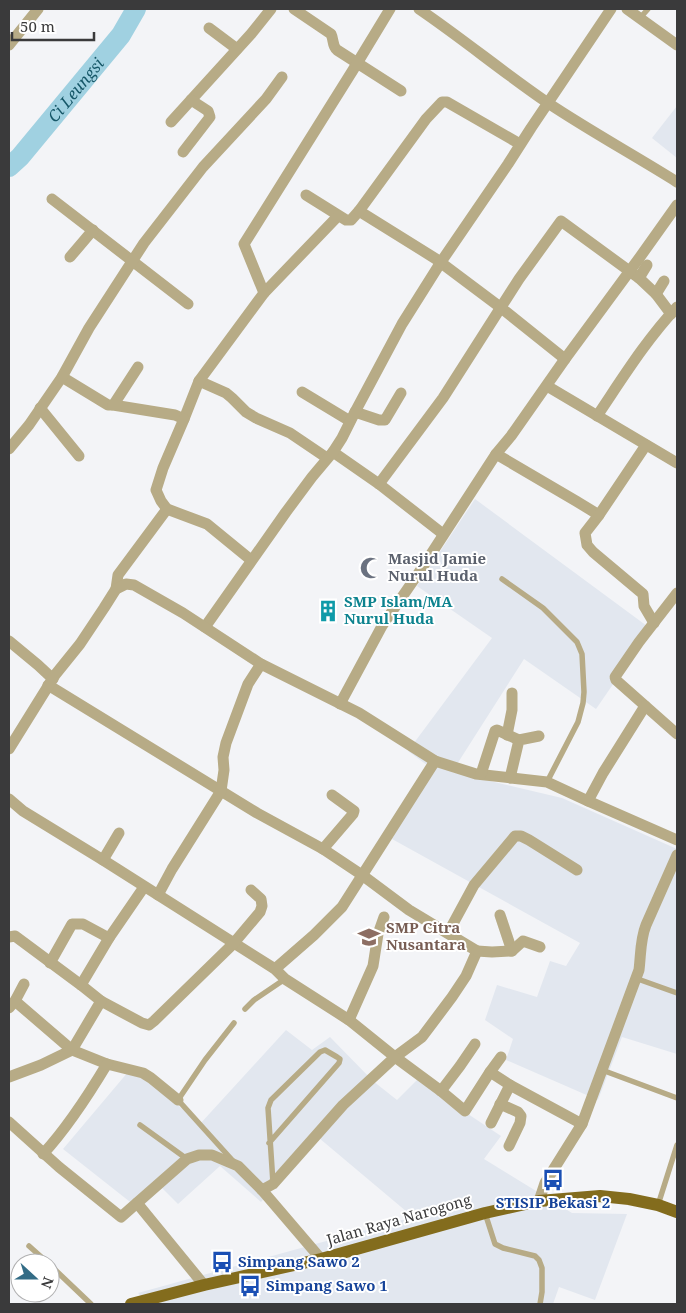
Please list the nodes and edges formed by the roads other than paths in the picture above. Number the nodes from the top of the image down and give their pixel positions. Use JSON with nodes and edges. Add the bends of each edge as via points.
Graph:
{"nodes":[{"id":1,"x":38,"y":9,"type":"edge"},
{"id":2,"x":271,"y":9,"type":"edge"},
{"id":3,"x":294,"y":9,"type":"edge"},
{"id":4,"x":390,"y":9,"type":"edge"},
{"id":5,"x":419,"y":9,"type":"edge"},
{"id":6,"x":610,"y":9,"type":"edge"},
{"id":7,"x":626,"y":9,"type":"edge"},
{"id":8,"x":648,"y":9,"type":"edge"},
{"id":9,"x":640,"y":18,"type":"junction"},
{"id":10,"x":209,"y":28,"type":"dead end"},
{"id":11,"x":10,"y":42,"type":"edge"},
{"id":12,"x":677,"y":45,"type":"edge"},
{"id":13,"x":237,"y":49,"type":"junction"},
{"id":14,"x":357,"y":64,"type":"junction"},
{"id":15,"x":282,"y":77,"type":"dead end"},
{"id":16,"x":401,"y":91,"type":"dead end"},
{"id":17,"x":191,"y":100,"type":"junction"},
{"id":18,"x":548,"y":103,"type":"junction"},
{"id":19,"x":171,"y":122,"type":"dead end"},
{"id":20,"x":520,"y":144,"type":"junction"},
{"id":21,"x":183,"y":152,"type":"dead end"},
{"id":22,"x":677,"y":182,"type":"edge"},
{"id":23,"x":306,"y":195,"type":"dead end"},
{"id":24,"x":52,"y":199,"type":"dead end"},
{"id":25,"x":677,"y":205,"type":"edge"},
{"id":26,"x":359,"y":212,"type":"junction"},
{"id":27,"x":338,"y":216,"type":"junction"},
{"id":28,"x":93,"y":230,"type":"junction"},
{"id":29,"x":70,"y":257,"type":"dead end"},
{"id":30,"x":133,"y":260,"type":"junction"},
{"id":31,"x":441,"y":262,"type":"junction"},
{"id":32,"x":647,"y":265,"type":"dead end"},
{"id":33,"x":635,"y":274,"type":"junction"},
{"id":34,"x":664,"y":281,"type":"dead end"},
{"id":35,"x":264,"y":293,"type":"junction"},
{"id":36,"x":656,"y":294,"type":"junction"},
{"id":37,"x":188,"y":304,"type":"dead end"},
{"id":38,"x":500,"y":307,"type":"junction"},
{"id":39,"x":674,"y":311,"type":"edge"},
{"id":40,"x":565,"y":359,"type":"junction"},
{"id":41,"x":138,"y":367,"type":"dead end"},
{"id":42,"x":62,"y":377,"type":"junction"},
{"id":43,"x":200,"y":381,"type":"junction"},
{"id":44,"x":547,"y":386,"type":"junction"},
{"id":45,"x":302,"y":392,"type":"dead end"},
{"id":46,"x":401,"y":394,"type":"dead end"},
{"id":47,"x":113,"y":405,"type":"junction"},
{"id":48,"x":40,"y":408,"type":"junction"},
{"id":49,"x":352,"y":416,"type":"junction"},
{"id":50,"x":597,"y":416,"type":"junction"},
{"id":51,"x":184,"y":419,"type":"junction"},
{"id":52,"x":646,"y":445,"type":"junction"},
{"id":53,"x":9,"y":449,"type":"edge"},
{"id":54,"x":496,"y":454,"type":"junction"},
{"id":55,"x":330,"y":455,"type":"junction"},
{"id":56,"x":80,"y":456,"type":"dead end"},
{"id":57,"x":677,"y":463,"type":"edge"},
{"id":58,"x":379,"y":484,"type":"junction"},
{"id":59,"x":167,"y":509,"type":"junction"},
{"id":60,"x":599,"y":515,"type":"junction"},
{"id":61,"x":443,"y":534,"type":"junction"},
{"id":62,"x":251,"y":560,"type":"junction"},
{"id":63,"x":502,"y":579,"type":"dead end"},
{"id":64,"x":116,"y":589,"type":"junction"},
{"id":65,"x":677,"y":593,"type":"edge"},
{"id":66,"x":654,"y":623,"type":"junction"},
{"id":67,"x":205,"y":627,"type":"junction"},
{"id":68,"x":9,"y":640,"type":"edge"},
{"id":69,"x":261,"y":664,"type":"junction"},
{"id":70,"x":50,"y":682,"type":"junction"},
{"id":71,"x":512,"y":693,"type":"dead end"},
{"id":72,"x":340,"y":704,"type":"junction"},
{"id":73,"x":645,"y":706,"type":"junction"},
{"id":74,"x":677,"y":734,"type":"edge"},
{"id":75,"x":507,"y":735,"type":"junction"},
{"id":76,"x":539,"y":736,"type":"dead end"},
{"id":77,"x":519,"y":740,"type":"junction"},
{"id":78,"x":9,"y":749,"type":"edge"},
{"id":79,"x":435,"y":761,"type":"junction"},
{"id":80,"x":481,"y":774,"type":"junction"},
{"id":81,"x":510,"y":778,"type":"junction"},
{"id":82,"x":547,"y":782,"type":"junction"},
{"id":83,"x":221,"y":792,"type":"junction"},
{"id":84,"x":332,"y":795,"type":"dead end"},
{"id":85,"x":9,"y":798,"type":"edge"},
{"id":86,"x":588,"y":801,"type":"junction"},
{"id":87,"x":119,"y":833,"type":"dead end"},
{"id":88,"x":677,"y":840,"type":"edge"},
{"id":89,"x":322,"y":849,"type":"junction"},
{"id":90,"x":677,"y":854,"type":"edge"},
{"id":91,"x":103,"y":860,"type":"junction"},
{"id":92,"x":577,"y":870,"type":"dead end"},
{"id":93,"x":362,"y":875,"type":"junction"},
{"id":94,"x":144,"y":886,"type":"junction"},
{"id":95,"x":251,"y":890,"type":"dead end"},
{"id":96,"x":158,"y":895,"type":"junction"},
{"id":97,"x":500,"y":915,"type":"dead end"},
{"id":98,"x":384,"y":917,"type":"dead end"},
{"id":99,"x":448,"y":933,"type":"junction"},
{"id":100,"x":9,"y":937,"type":"edge"},
{"id":101,"x":109,"y":938,"type":"junction"},
{"id":102,"x":233,"y":944,"type":"junction"},
{"id":103,"x":540,"y":947,"type":"dead end"},
{"id":104,"x":477,"y":951,"type":"junction"},
{"id":105,"x":512,"y":951,"type":"junction"},
{"id":106,"x":50,"y":963,"type":"junction"},
{"id":107,"x":275,"y":969,"type":"junction"},
{"id":108,"x":285,"y":978,"type":"junction"},
{"id":109,"x":636,"y":978,"type":"junction"},
{"id":110,"x":24,"y":984,"type":"dead end"},
{"id":111,"x":81,"y":985,"type":"junction"},
{"id":112,"x":677,"y":993,"type":"edge"},
{"id":113,"x":101,"y":1000,"type":"junction"},
{"id":114,"x":12,"y":1004,"type":"edge"},
{"id":115,"x":245,"y":1009,"type":"dead end"},
{"id":116,"x":348,"y":1020,"type":"junction"},
{"id":117,"x":234,"y":1023,"type":"dead end"},
{"id":118,"x":475,"y":1044,"type":"dead end"},
{"id":119,"x":72,"y":1050,"type":"junction"},
{"id":120,"x":395,"y":1057,"type":"junction"},
{"id":121,"x":501,"y":1057,"type":"dead end"},
{"id":122,"x":107,"y":1064,"type":"junction"},
{"id":123,"x":602,"y":1070,"type":"junction"},
{"id":124,"x":490,"y":1072,"type":"junction"},
{"id":125,"x":9,"y":1078,"type":"edge"},
{"id":126,"x":510,"y":1085,"type":"junction"},
{"id":127,"x":441,"y":1091,"type":"junction"},
{"id":128,"x":677,"y":1098,"type":"edge"},
{"id":129,"x":178,"y":1100,"type":"junction"},
{"id":130,"x":500,"y":1104,"type":"junction"},
{"id":131,"x":9,"y":1122,"type":"edge"},
{"id":132,"x":491,"y":1123,"type":"dead end"},
{"id":133,"x":582,"y":1124,"type":"junction"},
{"id":134,"x":140,"y":1125,"type":"dead end"},
{"id":135,"x":269,"y":1143,"type":"junction"},
{"id":136,"x":677,"y":1145,"type":"edge"},
{"id":137,"x":509,"y":1146,"type":"dead end"},
{"id":138,"x":43,"y":1154,"type":"junction"},
{"id":139,"x":186,"y":1159,"type":"junction"},
{"id":140,"x":238,"y":1166,"type":"junction"},
{"id":141,"x":273,"y":1184,"type":"junction"},
{"id":142,"x":262,"y":1190,"type":"junction"},
{"id":143,"x":539,"y":1201,"type":"junction"},
{"id":144,"x":137,"y":1203,"type":"junction"},
{"id":145,"x":658,"y":1206,"type":"junction"},
{"id":146,"x":677,"y":1212,"type":"edge"},
{"id":147,"x":485,"y":1213,"type":"junction"},
{"id":148,"x":30,"y":1246,"type":"dead end"},
{"id":149,"x":37,"y":1253,"type":"edge"},
{"id":150,"x":322,"y":1259,"type":"junction"},
{"id":151,"x":60,"y":1274,"type":"edge"},
{"id":152,"x":204,"y":1285,"type":"junction"},
{"id":153,"x":91,"y":1304,"type":"edge"},
{"id":154,"x":131,"y":1304,"type":"edge"},
{"id":155,"x":540,"y":1304,"type":"edge"}],
"edges":[{"from":1,"to":11,"type":"street"},
{"from":2,"to":13,"type":"street"},
{"from":3,"to":14,"type":"street","via":[[331,34],[335,49]]},
{"from":4,"to":14,"type":"street"},
{"from":5,"to":18,"type":"street"},
{"from":6,"to":18,"type":"street"},
{"from":7,"to":9,"type":"street"},
{"from":8,"to":9,"type":"lane"},
{"from":9,"to":12,"type":"street"},
{"from":10,"to":13,"type":"street"},
{"from":13,"to":17,"type":"street"},
{"from":14,"to":16,"type":"street"},
{"from":14,"to":35,"type":"street","via":[[244,244]]},
{"from":15,"to":30,"type":"street","via":[[203,167]]},
{"from":17,"to":19,"type":"street"},
{"from":17,"to":21,"type":"street","via":[[210,117]]},
{"from":18,"to":20,"type":"street"},
{"from":18,"to":22,"type":"street"},
{"from":20,"to":26,"type":"street","via":[[442,102],[426,119]]},
{"from":20,"to":31,"type":"street"},
{"from":23,"to":27,"type":"street"},
{"from":24,"to":28,"type":"street"},
{"from":25,"to":33,"type":"street"},
{"from":26,"to":27,"type":"street","via":[[351,220]]},
{"from":26,"to":31,"type":"street"},
{"from":27,"to":35,"type":"street"},
{"from":28,"to":29,"type":"street"},
{"from":28,"to":30,"type":"street"},
{"from":30,"to":37,"type":"street"},
{"from":30,"to":42,"type":"street"},
{"from":31,"to":38,"type":"street"},
{"from":31,"to":49,"type":"street","via":[[402,324]]},
{"from":32,"to":33,"type":"street"},
{"from":33,"to":36,"type":"street"},
{"from":33,"to":38,"type":"street","via":[[561,221]]},
{"from":33,"to":40,"type":"street"},
{"from":34,"to":36,"type":"street"},
{"from":35,"to":43,"type":"street"},
{"from":36,"to":39,"type":"street"},
{"from":38,"to":40,"type":"street"},
{"from":38,"to":58,"type":"street","via":[[443,398]]},
{"from":39,"to":50,"type":"street"},
{"from":40,"to":44,"type":"street"},
{"from":41,"to":47,"type":"street"},
{"from":42,"to":47,"type":"street"},
{"from":42,"to":48,"type":"street"},
{"from":43,"to":51,"type":"street"},
{"from":43,"to":55,"type":"street","via":[[226,393],[256,418]]},
{"from":44,"to":50,"type":"street"},
{"from":44,"to":54,"type":"street"},
{"from":45,"to":49,"type":"street"},
{"from":46,"to":49,"type":"street","via":[[385,420]]},
{"from":47,"to":51,"type":"street"},
{"from":48,"to":53,"type":"street"},
{"from":48,"to":56,"type":"street"},
{"from":49,"to":55,"type":"street"},
{"from":50,"to":52,"type":"street"},
{"from":51,"to":59,"type":"street","via":[[156,490]]},
{"from":52,"to":57,"type":"street"},
{"from":52,"to":60,"type":"street"},
{"from":54,"to":60,"type":"street"},
{"from":54,"to":61,"type":"street"},
{"from":55,"to":58,"type":"street"},
{"from":55,"to":62,"type":"street"},
{"from":58,"to":61,"type":"street"},
{"from":59,"to":62,"type":"street","via":[[207,524]]},
{"from":59,"to":64,"type":"street","via":[[118,576]]},
{"from":60,"to":66,"type":"street","via":[[585,533],[588,545],[643,594],[644,606]]},
{"from":61,"to":72,"type":"street","via":[[382,626]]},
{"from":62,"to":67,"type":"street"},
{"from":63,"to":82,"type":"lane","via":[[544,608],[577,642],[582,654],[584,692],[581,712]]},
{"from":64,"to":67,"type":"street","via":[[134,584]]},
{"from":64,"to":70,"type":"street"},
{"from":65,"to":66,"type":"street"},
{"from":66,"to":73,"type":"street","via":[[615,677]]},
{"from":67,"to":69,"type":"street"},
{"from":68,"to":70,"type":"street","via":[[38,665]]},
{"from":69,"to":72,"type":"street"},
{"from":69,"to":83,"type":"street","via":[[248,684],[226,743]]},
{"from":70,"to":78,"type":"street"},
{"from":70,"to":83,"type":"street"},
{"from":71,"to":75,"type":"street"},
{"from":72,"to":79,"type":"street","via":[[375,722]]},
{"from":73,"to":74,"type":"street"},
{"from":73,"to":86,"type":"street"},
{"from":75,"to":77,"type":"street"},
{"from":75,"to":80,"type":"street","via":[[497,730],[494,732]]},
{"from":76,"to":77,"type":"street"},
{"from":77,"to":81,"type":"street"},
{"from":79,"to":80,"type":"street"},
{"from":79,"to":93,"type":"street"},
{"from":80,"to":81,"type":"street"},
{"from":81,"to":82,"type":"street"},
{"from":82,"to":86,"type":"street"},
{"from":83,"to":89,"type":"street"},
{"from":83,"to":96,"type":"street"},
{"from":84,"to":89,"type":"street","via":[[354,811]]},
{"from":85,"to":91,"type":"street","via":[[23,811]]},
{"from":86,"to":88,"type":"street"},
{"from":87,"to":91,"type":"street"},
{"from":89,"to":93,"type":"street"},
{"from":90,"to":109,"type":"street","via":[[642,936]]},
{"from":91,"to":94,"type":"street"},
{"from":92,"to":99,"type":"street","via":[[529,840],[515,836],[474,885]]},
{"from":93,"to":99,"type":"street"},
{"from":93,"to":107,"type":"street","via":[[342,907]]},
{"from":94,"to":96,"type":"street"},
{"from":94,"to":101,"type":"street"},
{"from":95,"to":102,"type":"street","via":[[262,899],[262,906]]},
{"from":96,"to":102,"type":"street"},
{"from":97,"to":105,"type":"street"},
{"from":98,"to":116,"type":"street","via":[[373,966]]},
{"from":99,"to":104,"type":"street"},
{"from":100,"to":106,"type":"street","via":[[15,936]]},
{"from":101,"to":106,"type":"street","via":[[83,924],[72,924]]},
{"from":101,"to":111,"type":"street"},
{"from":102,"to":107,"type":"street"},
{"from":102,"to":113,"type":"street","via":[[149,1024]]},
{"from":103,"to":105,"type":"street","via":[[523,941]]},
{"from":104,"to":105,"type":"street"},
{"from":104,"to":120,"type":"street","via":[[466,976],[422,1037]]},
{"from":106,"to":111,"type":"street"},
{"from":107,"to":108,"type":"street"},
{"from":108,"to":115,"type":"lane"},
{"from":108,"to":116,"type":"street"},
{"from":109,"to":112,"type":"lane"},
{"from":109,"to":123,"type":"street"},
{"from":110,"to":114,"type":"street"},
{"from":111,"to":113,"type":"street"},
{"from":113,"to":119,"type":"street"},
{"from":114,"to":119,"type":"street"},
{"from":116,"to":120,"type":"street"},
{"from":117,"to":129,"type":"lane"},
{"from":118,"to":127,"type":"street"},
{"from":119,"to":122,"type":"street"},
{"from":119,"to":125,"type":"street"},
{"from":120,"to":127,"type":"street"},
{"from":120,"to":141,"type":"street","via":[[343,1105]]},
{"from":121,"to":124,"type":"street"},
{"from":122,"to":129,"type":"street","via":[[144,1073]]},
{"from":122,"to":138,"type":"street"},
{"from":123,"to":128,"type":"lane"},
{"from":123,"to":133,"type":"street"},
{"from":124,"to":126,"type":"street"},
{"from":124,"to":127,"type":"street","via":[[465,1111]]},
{"from":126,"to":130,"type":"street"},
{"from":126,"to":133,"type":"street"},
{"from":129,"to":140,"type":"lane"},
{"from":130,"to":132,"type":"street"},
{"from":130,"to":137,"type":"street","via":[[521,1116]]},
{"from":131,"to":138,"type":"street"},
{"from":133,"to":143,"type":"street","via":[[545,1183]]},
{"from":134,"to":139,"type":"lane"},
{"from":135,"to":135,"type":"lane","via":[[268,1108],[271,1100],[320,1052],[325,1050],[337,1056],[339,1063]]},
{"from":135,"to":141,"type":"lane"},
{"from":136,"to":145,"type":"lane"},
{"from":138,"to":144,"type":"street","via":[[119,1216]]},
{"from":139,"to":140,"type":"street","via":[[212,1155]]},
{"from":139,"to":144,"type":"street"},
{"from":140,"to":142,"type":"street"},
{"from":141,"to":142,"type":"street"},
{"from":142,"to":150,"type":"street"},
{"from":143,"to":145,"type":"main road","name":"Jalan Raya Narogong","via":[[600,1196]]},
{"from":143,"to":147,"type":"main road","name":"Jalan Raya Narogong"},
{"from":144,"to":152,"type":"street"},
{"from":145,"to":146,"type":"main road","name":"Jalan Raya Narogong"},
{"from":147,"to":150,"type":"main road","name":"Jalan Raya Narogong"},
{"from":147,"to":155,"type":"lane","via":[[495,1244],[539,1260],[542,1268]]},
{"from":148,"to":149,"type":"lane"},
{"from":150,"to":152,"type":"main road","name":"Jalan Raya Narogong"},
{"from":151,"to":153,"type":"lane"},
{"from":152,"to":154,"type":"main road","name":"Jalan Raya Narogong"}]}
